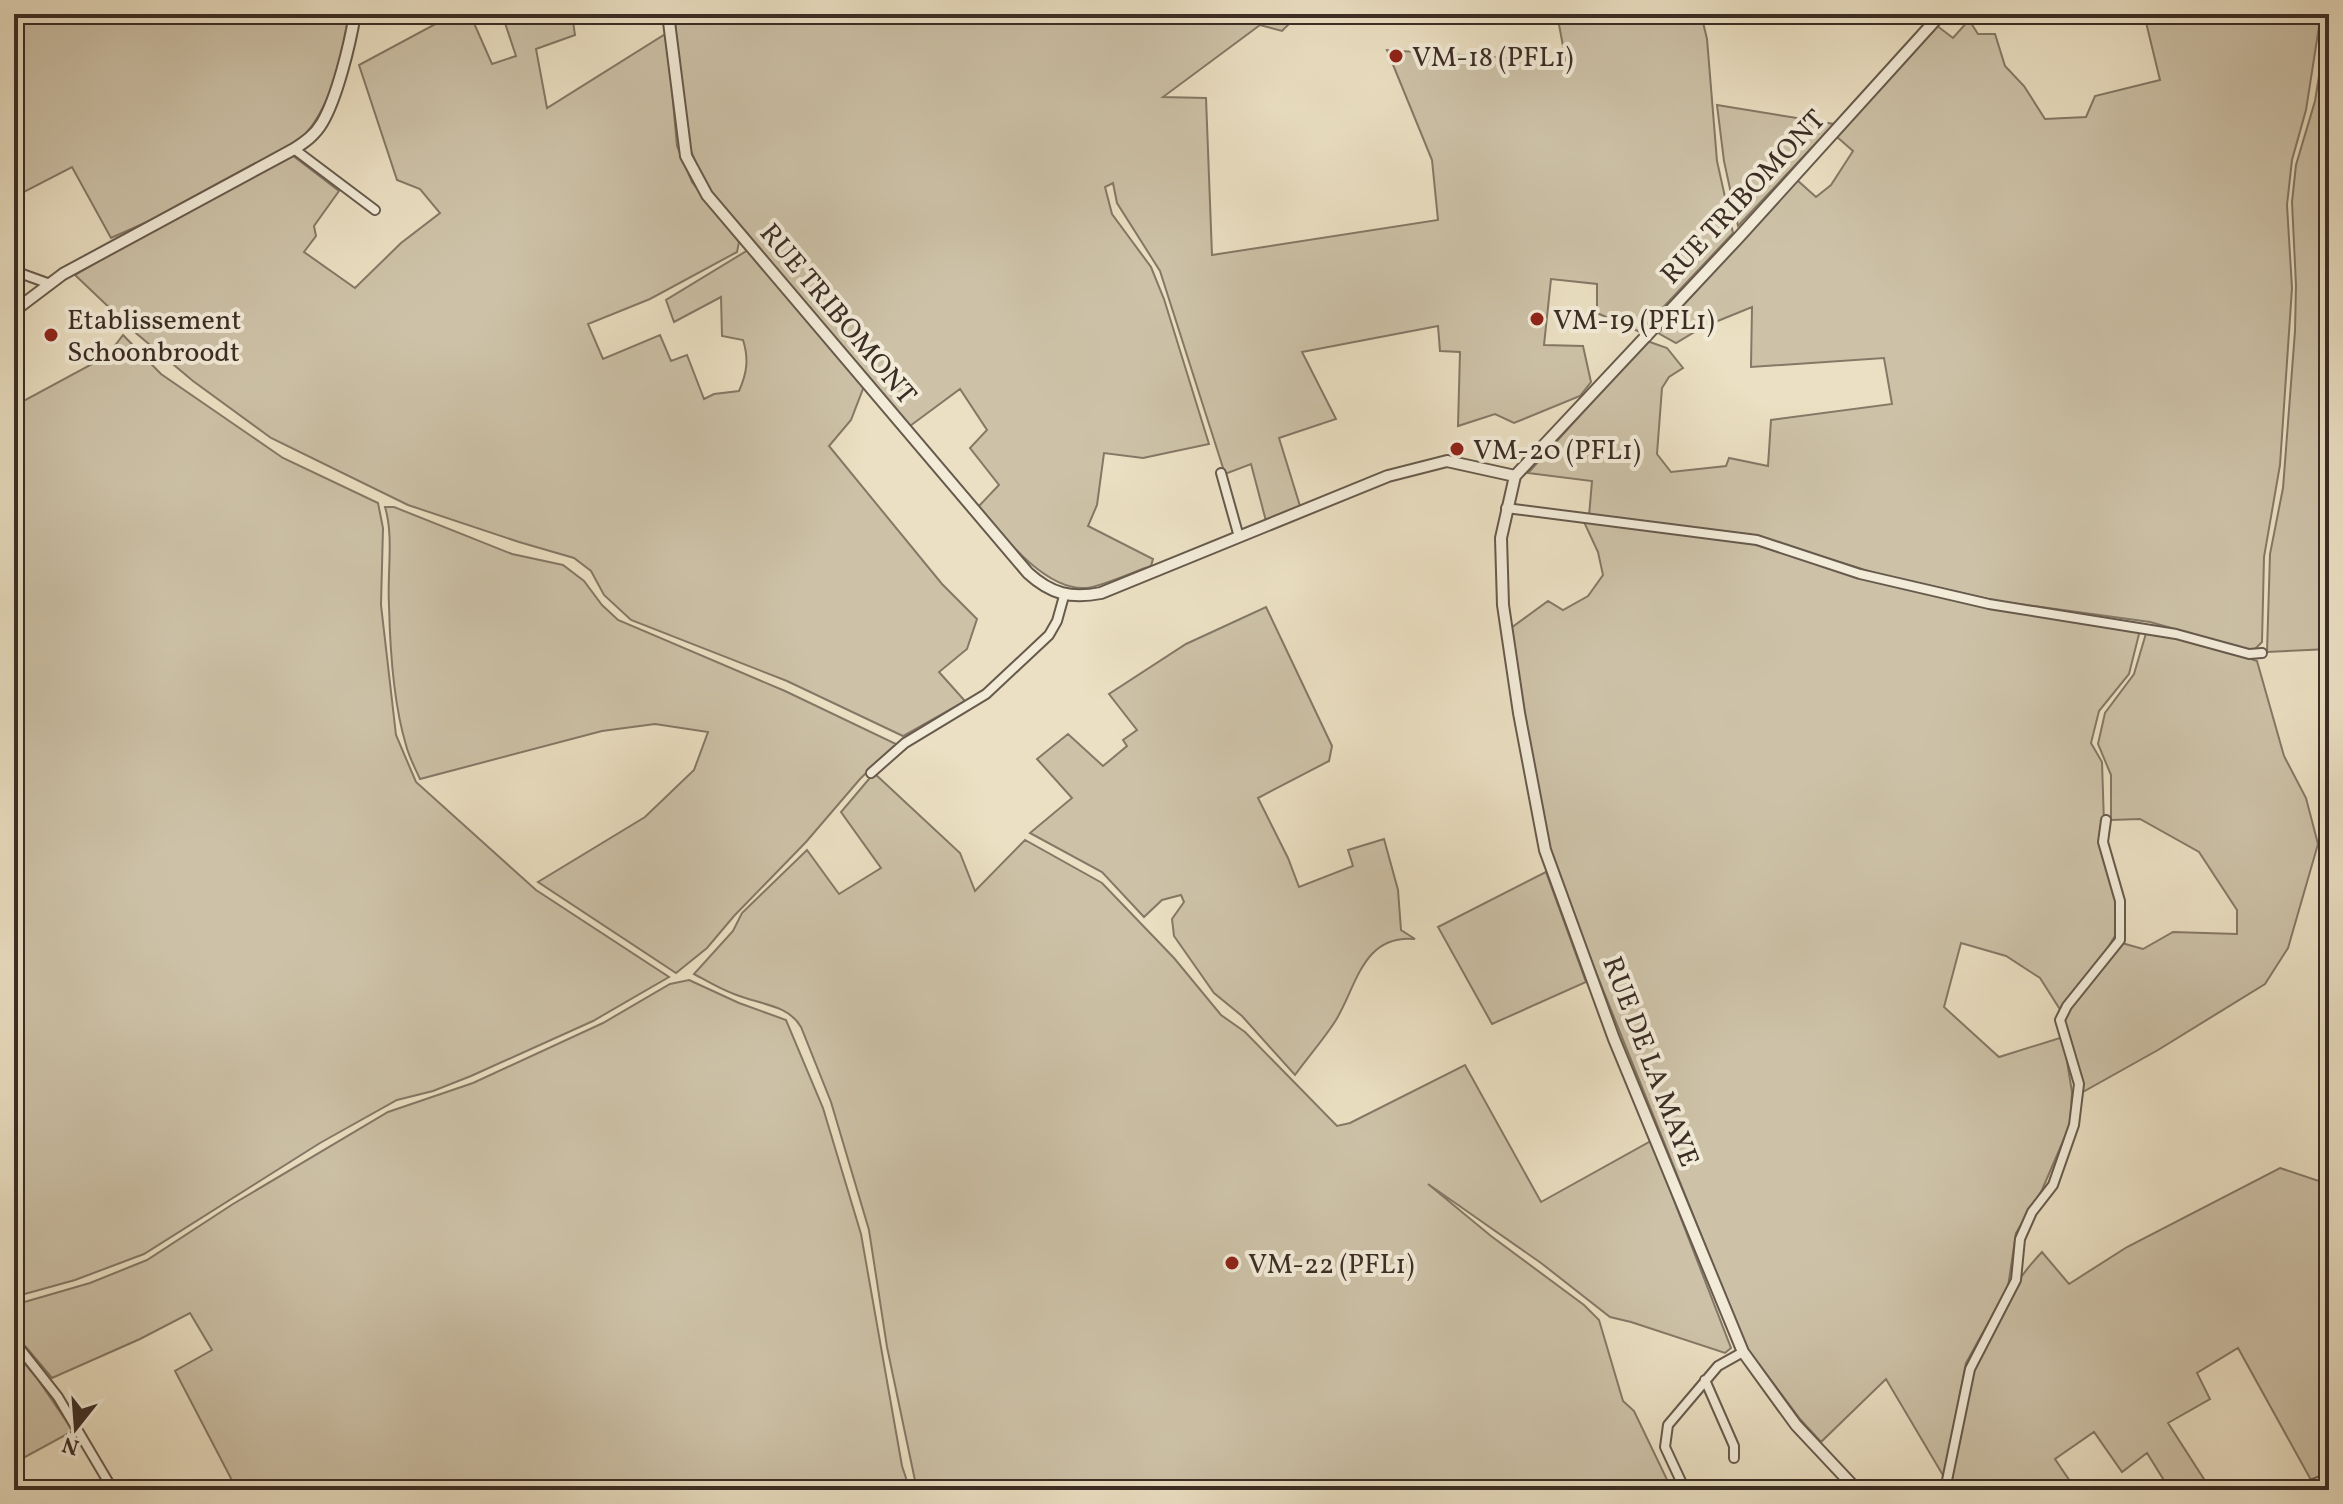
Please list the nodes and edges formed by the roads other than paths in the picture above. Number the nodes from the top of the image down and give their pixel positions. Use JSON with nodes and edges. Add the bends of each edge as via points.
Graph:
{"nodes":[{"id":1,"x":355,"y":14,"type":"edge"},
{"id":2,"x":668,"y":14,"type":"edge"},
{"id":3,"x":1941,"y":14,"type":"edge"},
{"id":4,"x":294,"y":149,"type":"junction"},
{"id":5,"x":375,"y":210,"type":"dead end"},
{"id":6,"x":14,"y":271,"type":"edge"},
{"id":7,"x":50,"y":284,"type":"junction"},
{"id":8,"x":14,"y":311,"type":"edge"},
{"id":9,"x":1221,"y":473,"type":"dead end"},
{"id":10,"x":1515,"y":476,"type":"junction"},
{"id":11,"x":1506,"y":508,"type":"junction"},
{"id":12,"x":1239,"y":537,"type":"junction"},
{"id":13,"x":1064,"y":596,"type":"junction"},
{"id":14,"x":2262,"y":653,"type":"dead end"},
{"id":15,"x":871,"y":773,"type":"dead end"},
{"id":16,"x":2106,"y":820,"type":"dead end"},
{"id":17,"x":14,"y":1341,"type":"edge"},
{"id":18,"x":1743,"y":1352,"type":"junction"},
{"id":19,"x":1705,"y":1380,"type":"junction"},
{"id":20,"x":1734,"y":1458,"type":"dead end"},
{"id":21,"x":2329,"y":1478,"type":"edge"},
{"id":22,"x":113,"y":1490,"type":"edge"},
{"id":23,"x":1685,"y":1490,"type":"edge"},
{"id":24,"x":1857,"y":1490,"type":"edge"},
{"id":25,"x":1945,"y":1490,"type":"edge"},
{"id":26,"x":2297,"y":1490,"type":"edge"}],
"edges":[{"from":1,"to":4,"type":"street","via":[[327,114],[314,134]]},
{"from":2,"to":13,"type":"street","name":"RUE TRIBOMONT","via":[[686,156],[707,195],[1028,573]]},
{"from":3,"to":10,"type":"street","name":"RUE TRIBOMONT"},
{"from":4,"to":5,"type":"street"},
{"from":4,"to":7,"type":"street"},
{"from":6,"to":7,"type":"street"},
{"from":7,"to":8,"type":"street"},
{"from":9,"to":12,"type":"street"},
{"from":10,"to":11,"type":"street","name":"RUE DE LA MAYE"},
{"from":10,"to":12,"type":"street","via":[[1447,461],[1388,476]]},
{"from":11,"to":14,"type":"street","via":[[1757,540],[1860,574],[1989,604]]},
{"from":11,"to":18,"type":"street","name":"RUE DE LA MAYE","via":[[1500,561],[1503,605],[1545,850],[1614,1039]]},
{"from":12,"to":13,"type":"street","via":[[1101,593]]},
{"from":13,"to":15,"type":"street","via":[[1049,635],[986,694],[905,743]]},
{"from":16,"to":25,"type":"street","via":[[2103,842],[2120,901],[2120,940],[2060,1020],[2079,1084],[2074,1125],[2053,1185],[2020,1239],[2016,1280],[1970,1369]]},
{"from":17,"to":22,"type":"street","via":[[58,1397]]},
{"from":18,"to":19,"type":"street"},
{"from":18,"to":24,"type":"street","name":"RUE DE LA MAYE","via":[[1796,1425]]},
{"from":19,"to":20,"type":"street","via":[[1734,1446]]},
{"from":19,"to":23,"type":"street","via":[[1665,1436]]},
{"from":21,"to":26,"type":"street"}]}
